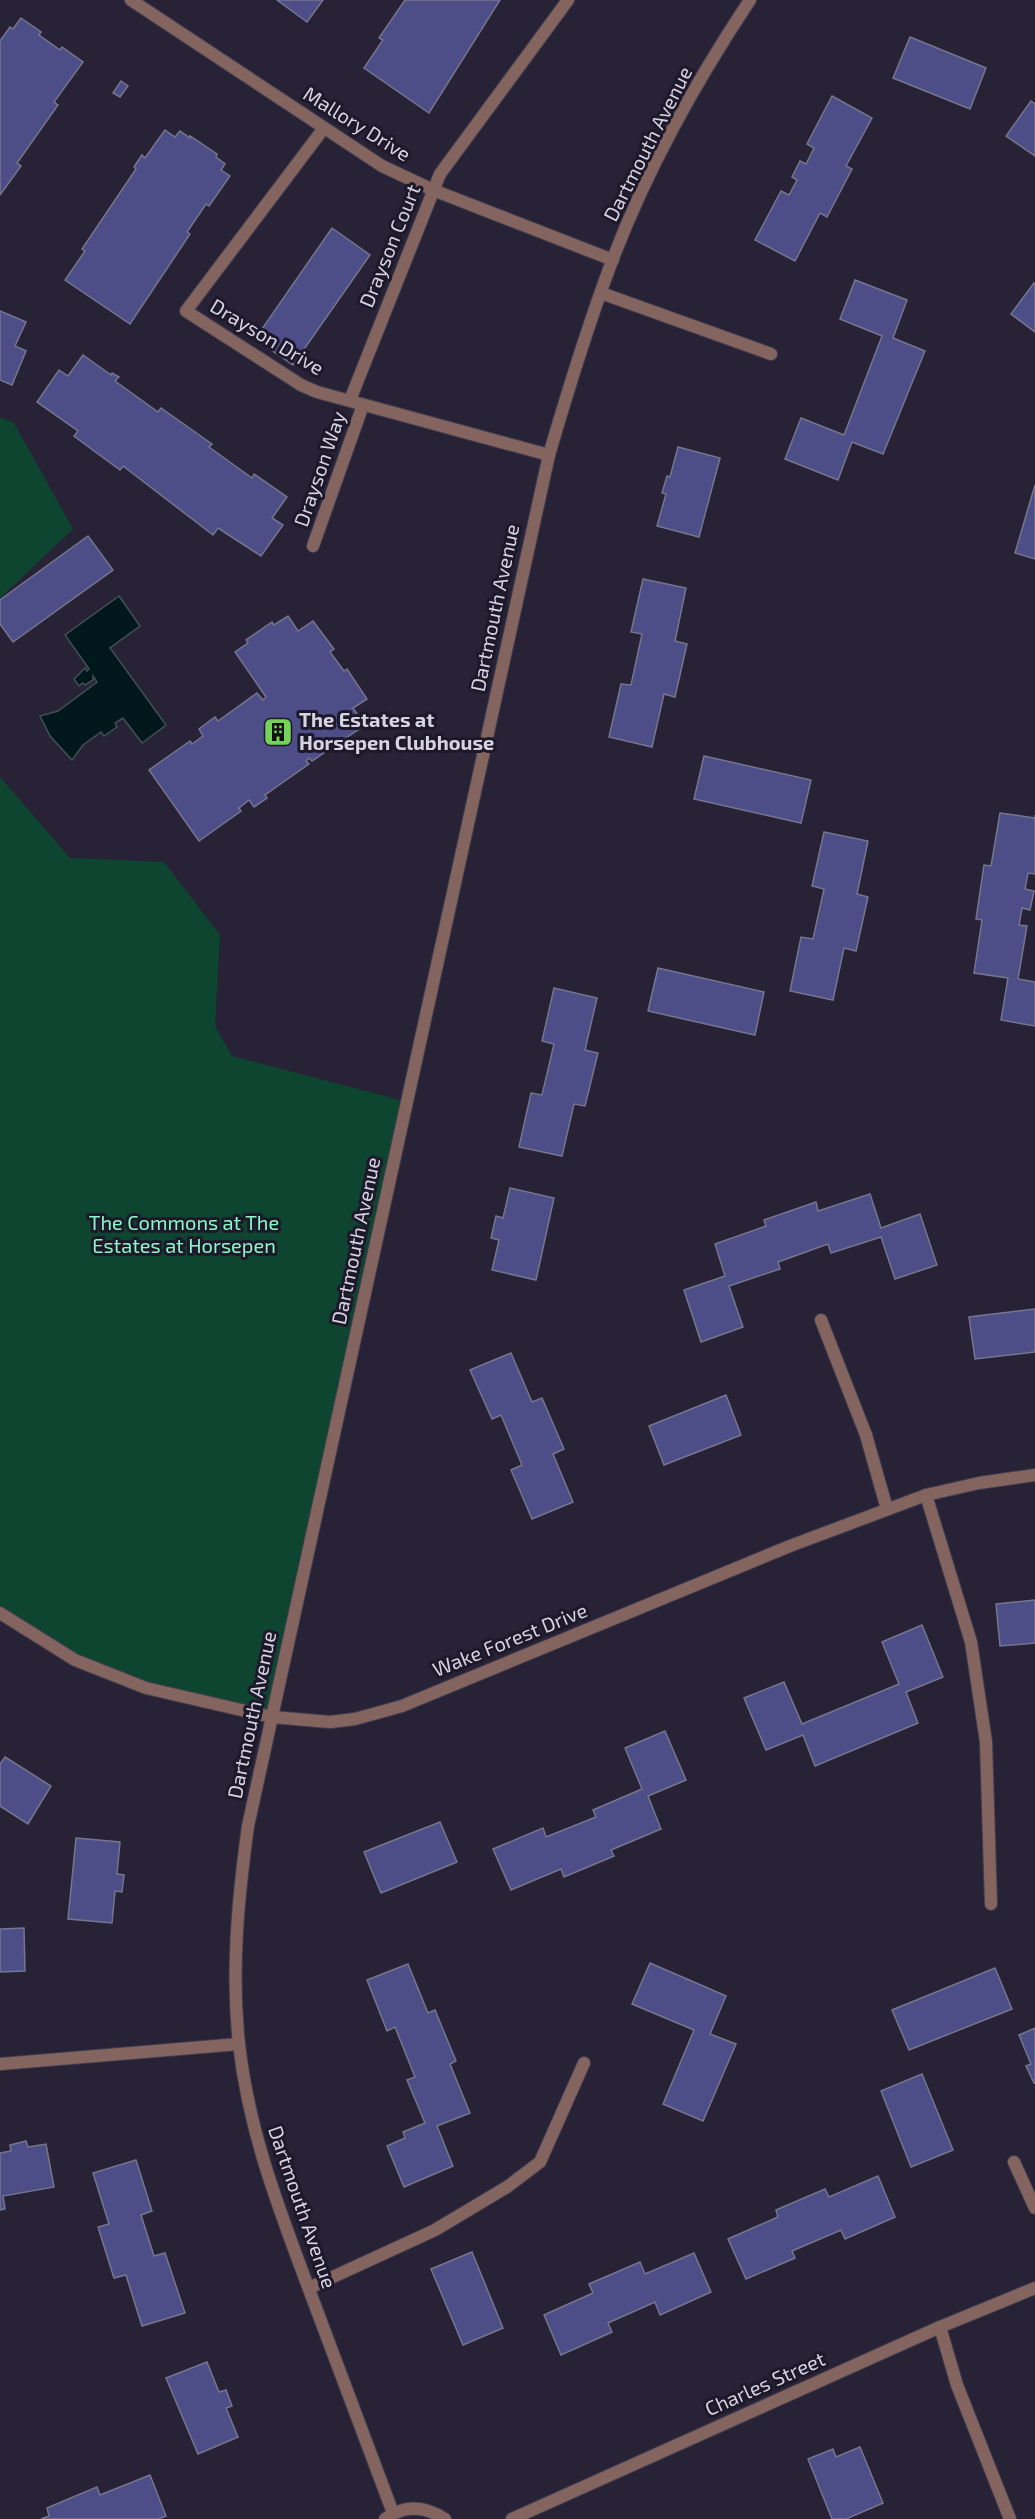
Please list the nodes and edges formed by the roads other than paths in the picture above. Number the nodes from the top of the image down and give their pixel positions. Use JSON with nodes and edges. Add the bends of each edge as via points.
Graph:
{"nodes":[{"id":1,"x":133,"y":0,"type":"edge"},
{"id":2,"x":568,"y":0,"type":"edge"},
{"id":3,"x":750,"y":0,"type":"edge"},
{"id":4,"x":324,"y":128,"type":"junction"},
{"id":5,"x":434,"y":190,"type":"junction"},
{"id":6,"x":613,"y":260,"type":"junction"},
{"id":7,"x":601,"y":293,"type":"junction"},
{"id":8,"x":771,"y":354,"type":"dead end"},
{"id":9,"x":350,"y":400,"type":"junction"},
{"id":10,"x":363,"y":405,"type":"junction"},
{"id":11,"x":549,"y":455,"type":"junction"},
{"id":12,"x":313,"y":546,"type":"dead end"},
{"id":13,"x":821,"y":1320,"type":"dead end"},
{"id":14,"x":1035,"y":1475,"type":"edge"},
{"id":15,"x":926,"y":1495,"type":"junction"},
{"id":16,"x":887,"y":1509,"type":"junction"},
{"id":17,"x":0,"y":1614,"type":"edge"},
{"id":18,"x":272,"y":1718,"type":"junction"},
{"id":19,"x":991,"y":1904,"type":"dead end"},
{"id":20,"x":239,"y":2044,"type":"junction"},
{"id":21,"x":584,"y":2063,"type":"dead end"},
{"id":22,"x":0,"y":2064,"type":"edge"},
{"id":23,"x":1014,"y":2162,"type":"dead end"},
{"id":24,"x":1035,"y":2208,"type":"edge"},
{"id":25,"x":309,"y":2288,"type":"junction"},
{"id":26,"x":1035,"y":2288,"type":"edge"},
{"id":27,"x":940,"y":2327,"type":"junction"},
{"id":28,"x":389,"y":2516,"type":"edge"},
{"id":29,"x":445,"y":2519,"type":"edge"},
{"id":30,"x":512,"y":2519,"type":"edge"},
{"id":31,"x":1010,"y":2519,"type":"edge"}],
"edges":[{"from":1,"to":4,"type":"street","name":"Mallory Drive"},
{"from":2,"to":5,"type":"street","name":"Drayson Court","via":[[440,174]]},
{"from":3,"to":6,"type":"street","name":"Dartmouth Avenue","via":[[686,105]]},
{"from":4,"to":5,"type":"street","name":"Mallory Drive","via":[[382,166]]},
{"from":4,"to":9,"type":"street","name":"Drayson Drive","via":[[186,311],[301,385]]},
{"from":5,"to":6,"type":"street","name":"Mallory Drive"},
{"from":5,"to":9,"type":"street","name":"Drayson Court"},
{"from":6,"to":7,"type":"street","name":"Dartmouth Avenue"},
{"from":7,"to":8,"type":"street"},
{"from":7,"to":11,"type":"street","name":"Dartmouth Avenue"},
{"from":9,"to":10,"type":"street","name":"Drayson Drive"},
{"from":10,"to":11,"type":"street","name":"Drayson Drive"},
{"from":10,"to":12,"type":"street","name":"Drayson Way"},
{"from":11,"to":18,"type":"street","name":"Dartmouth Avenue"},
{"from":13,"to":16,"type":"street","via":[[866,1435]]},
{"from":14,"to":15,"type":"street","name":"Wake Forest Drive"},
{"from":15,"to":16,"type":"street","name":"Wake Forest Drive"},
{"from":15,"to":19,"type":"street","via":[[971,1642],[986,1742]]},
{"from":16,"to":18,"type":"street","name":"Wake Forest Drive","via":[[402,1706],[330,1722]]},
{"from":17,"to":18,"type":"street","name":"Wake Forest Drive","via":[[75,1660],[146,1688]]},
{"from":18,"to":20,"type":"street","name":"Dartmouth Avenue","via":[[248,1827],[237,1902]]},
{"from":20,"to":22,"type":"street"},
{"from":20,"to":25,"type":"street","name":"Dartmouth Avenue","via":[[259,2151]]},
{"from":21,"to":25,"type":"street","via":[[540,2162],[507,2187],[435,2230]]},
{"from":23,"to":24,"type":"street"},
{"from":25,"to":28,"type":"street","name":"Dartmouth Avenue"},
{"from":26,"to":27,"type":"street","name":"Charles Street"},
{"from":27,"to":30,"type":"street","name":"Charles Street"},
{"from":27,"to":31,"type":"street","via":[[957,2385]]},
{"from":28,"to":29,"type":"street","via":[[406,2508],[420,2508]]}]}
